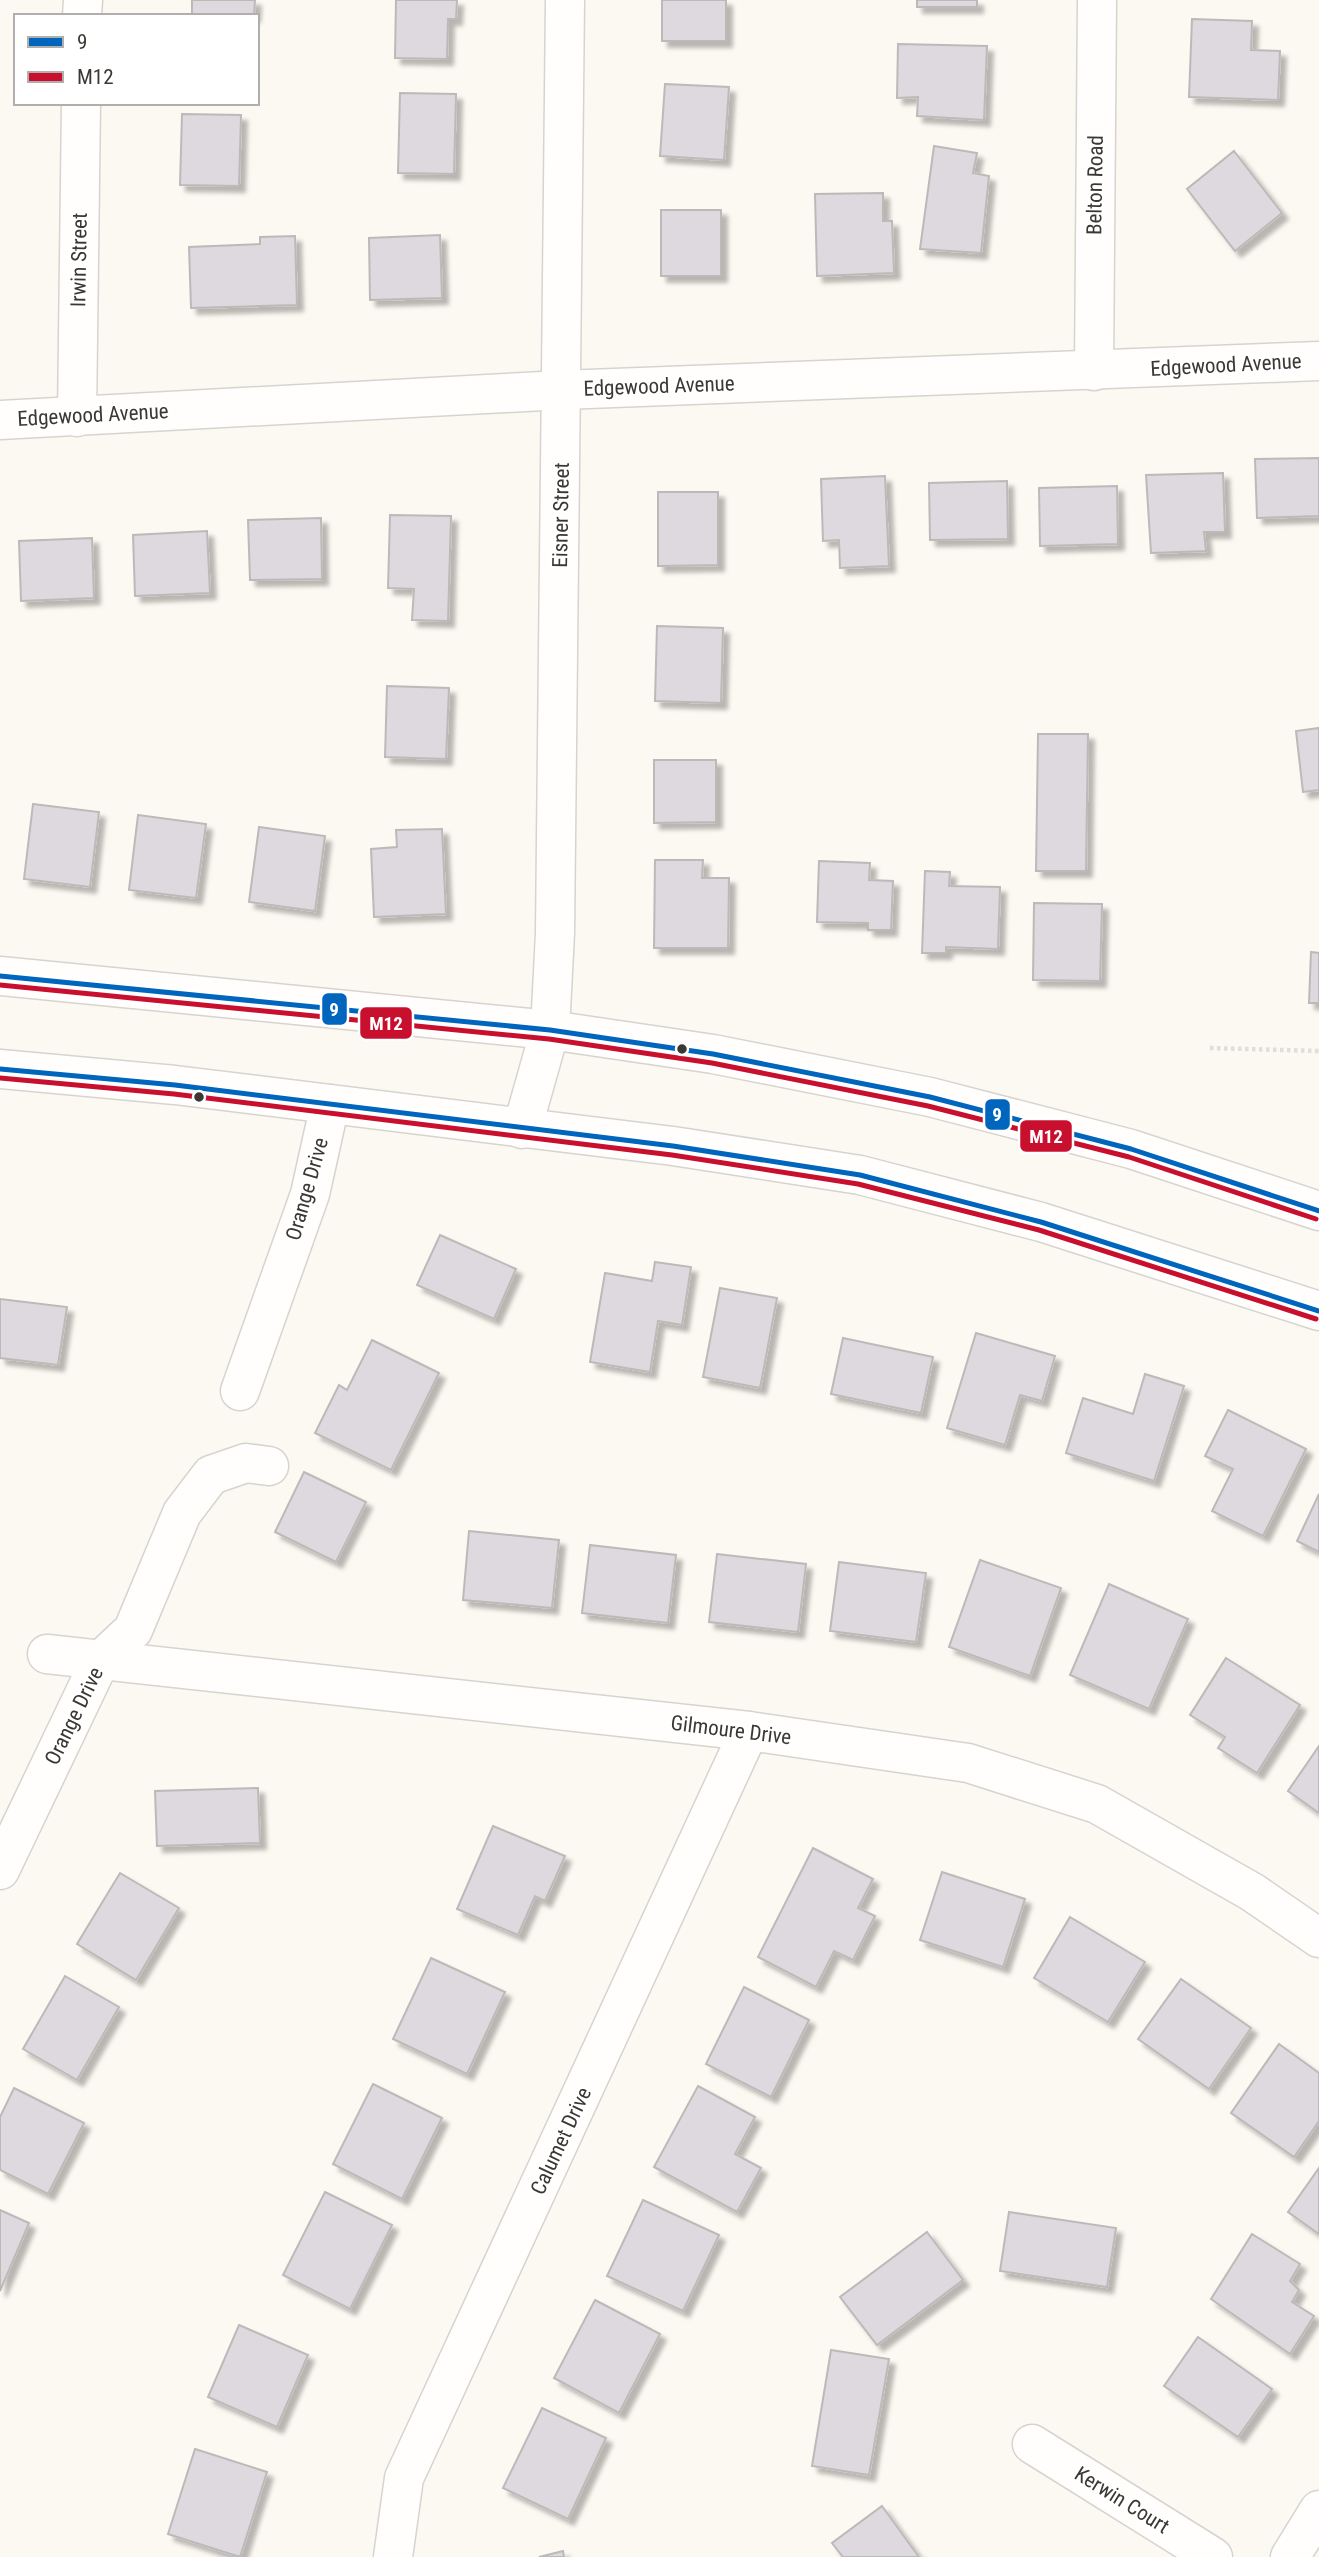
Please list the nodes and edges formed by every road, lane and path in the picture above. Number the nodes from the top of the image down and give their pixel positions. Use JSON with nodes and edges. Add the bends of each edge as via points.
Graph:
{"nodes":[{"id":1,"x":565,"y":0,"type":"edge"},
{"id":2,"x":1097,"y":0,"type":"edge"},
{"id":3,"x":81,"y":105,"type":"edge"},
{"id":4,"x":1319,"y":361,"type":"edge"},
{"id":5,"x":1094,"y":371,"type":"junction"},
{"id":6,"x":562,"y":390,"type":"junction"},
{"id":7,"x":77,"y":417,"type":"junction"},
{"id":8,"x":0,"y":420,"type":"edge"},
{"id":9,"x":0,"y":976,"type":"edge"},
{"id":10,"x":550,"y":1030,"type":"junction"},
{"id":11,"x":1210,"y":1048,"type":"dead end"},
{"id":12,"x":1319,"y":1051,"type":"edge"},
{"id":13,"x":0,"y":1069,"type":"edge"},
{"id":14,"x":330,"y":1104,"type":"junction"},
{"id":15,"x":522,"y":1129,"type":"junction"},
{"id":16,"x":1319,"y":1211,"type":"edge"},
{"id":17,"x":1319,"y":1311,"type":"edge"},
{"id":18,"x":240,"y":1391,"type":"dead end"},
{"id":19,"x":269,"y":1466,"type":"dead end"},
{"id":20,"x":47,"y":1654,"type":"dead end"},
{"id":21,"x":100,"y":1661,"type":"junction"},
{"id":22,"x":749,"y":1731,"type":"junction"},
{"id":23,"x":0,"y":1870,"type":"edge"},
{"id":24,"x":1319,"y":1938,"type":"edge"},
{"id":25,"x":1032,"y":2444,"type":"dead end"},
{"id":26,"x":1319,"y":2510,"type":"edge"},
{"id":27,"x":393,"y":2557,"type":"edge"},
{"id":28,"x":1213,"y":2557,"type":"edge"},
{"id":29,"x":1290,"y":2557,"type":"edge"}],
"edges":[{"from":1,"to":6,"type":"street","name":"Eisner Street"},
{"from":2,"to":5,"type":"street","name":"Belton Road"},
{"from":3,"to":7,"type":"street","name":"Irwin Street"},
{"from":4,"to":5,"type":"street","name":"Edgewood Avenue"},
{"from":5,"to":6,"type":"street","name":"Edgewood Avenue"},
{"from":6,"to":7,"type":"street","name":"Edgewood Avenue"},
{"from":6,"to":10,"type":"street","name":"Eisner Street"},
{"from":7,"to":8,"type":"street","name":"Edgewood Avenue"},
{"from":9,"to":10,"type":"street"},
{"from":10,"to":15,"type":"street","name":"Eisner Street"},
{"from":10,"to":16,"type":"street","via":[[713,1054],[930,1097],[1131,1149]]},
{"from":11,"to":12,"type":"path"},
{"from":13,"to":14,"type":"street"},
{"from":14,"to":15,"type":"street"},
{"from":14,"to":18,"type":"street","name":"Orange Drive","via":[[310,1194]]},
{"from":15,"to":17,"type":"street","via":[[673,1146],[860,1175],[1041,1222]]},
{"from":19,"to":21,"type":"street","name":"Orange Drive","via":[[246,1463],[211,1475],[182,1513],[133,1630]]},
{"from":20,"to":21,"type":"street","name":"Gilmoure Drive"},
{"from":21,"to":22,"type":"street","name":"Gilmoure Drive"},
{"from":21,"to":23,"type":"street","name":"Orange Drive"},
{"from":22,"to":24,"type":"street","name":"Gilmoure Drive","via":[[968,1763],[1097,1804],[1252,1892]]},
{"from":22,"to":27,"type":"street","name":"Calumet Drive","via":[[404,2478]]},
{"from":25,"to":28,"type":"street","name":"Kerwin Court"},
{"from":26,"to":29,"type":"street"}]}
